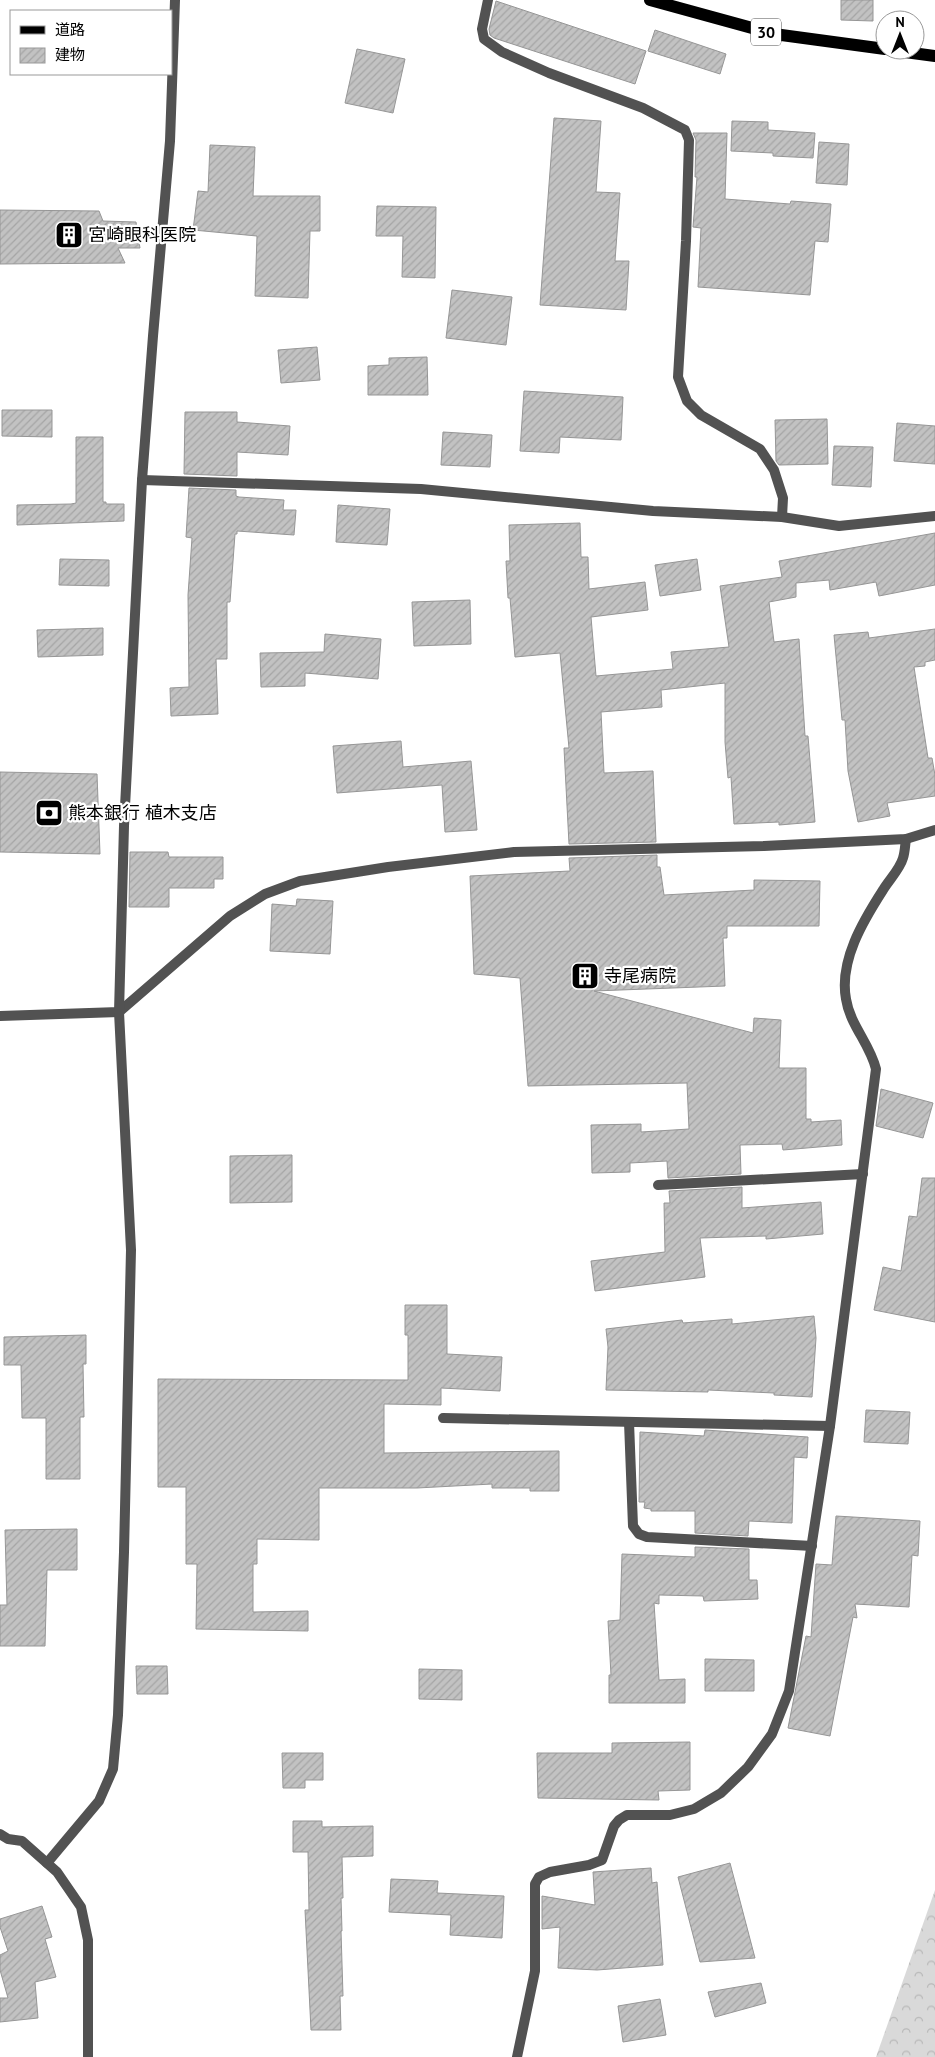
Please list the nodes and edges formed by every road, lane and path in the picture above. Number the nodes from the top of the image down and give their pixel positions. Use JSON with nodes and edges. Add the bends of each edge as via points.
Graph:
{"nodes":[{"id":1,"x":175,"y":0,"type":"edge"},
{"id":2,"x":488,"y":0,"type":"edge"},
{"id":3,"x":650,"y":0,"type":"edge"},
{"id":4,"x":875,"y":48,"type":"edge"},
{"id":5,"x":142,"y":480,"type":"junction"},
{"id":6,"x":935,"y":516,"type":"edge"},
{"id":7,"x":782,"y":517,"type":"junction"},
{"id":8,"x":935,"y":830,"type":"edge"},
{"id":9,"x":906,"y":839,"type":"junction"},
{"id":10,"x":119,"y":1012,"type":"junction"},
{"id":11,"x":0,"y":1016,"type":"edge"},
{"id":12,"x":863,"y":1174,"type":"junction"},
{"id":13,"x":658,"y":1185,"type":"dead end"},
{"id":14,"x":443,"y":1418,"type":"dead end"},
{"id":15,"x":629,"y":1422,"type":"junction"},
{"id":16,"x":830,"y":1426,"type":"junction"},
{"id":17,"x":812,"y":1546,"type":"junction"},
{"id":18,"x":0,"y":1834,"type":"edge"},
{"id":19,"x":47,"y":1863,"type":"junction"},
{"id":20,"x":88,"y":2057,"type":"edge"},
{"id":21,"x":517,"y":2057,"type":"edge"}],
"edges":[{"from":1,"to":5,"type":"street","via":[[170,141]]},
{"from":2,"to":7,"type":"street","via":[[482,29],[484,39],[502,52],[643,108],[685,130],[689,140],[678,377],[687,401],[702,415],[760,449],[774,470],[783,498]]},
{"from":3,"to":4,"type":"main road","number":"30","via":[[774,34]]},
{"from":5,"to":7,"type":"street","via":[[421,489],[653,511]]},
{"from":5,"to":10,"type":"street","via":[[124,826]]},
{"from":6,"to":7,"type":"street","via":[[839,526]]},
{"from":8,"to":9,"type":"street"},
{"from":9,"to":10,"type":"street","via":[[514,852],[300,881],[265,894],[230,916]]},
{"from":9,"to":12,"type":"street","via":[[903,859],[870,910],[849,958],[845,976],[846,1000],[852,1020],[876,1069]]},
{"from":10,"to":11,"type":"street"},
{"from":10,"to":19,"type":"street","via":[[131,1250],[117,1724],[113,1769],[99,1800]]},
{"from":12,"to":13,"type":"street"},
{"from":12,"to":16,"type":"street"},
{"from":14,"to":15,"type":"street"},
{"from":15,"to":16,"type":"street"},
{"from":15,"to":17,"type":"street","via":[[633,1526],[638,1534]]},
{"from":16,"to":17,"type":"street"},
{"from":17,"to":21,"type":"street","via":[[789,1691],[772,1734],[748,1767],[721,1793],[694,1809],[670,1815],[627,1816],[619,1820],[602,1860],[550,1872],[534,1884],[534,1971]]},
{"from":18,"to":19,"type":"street","via":[[22,1841]]},
{"from":19,"to":20,"type":"street","via":[[81,1907],[88,1940]]}]}
